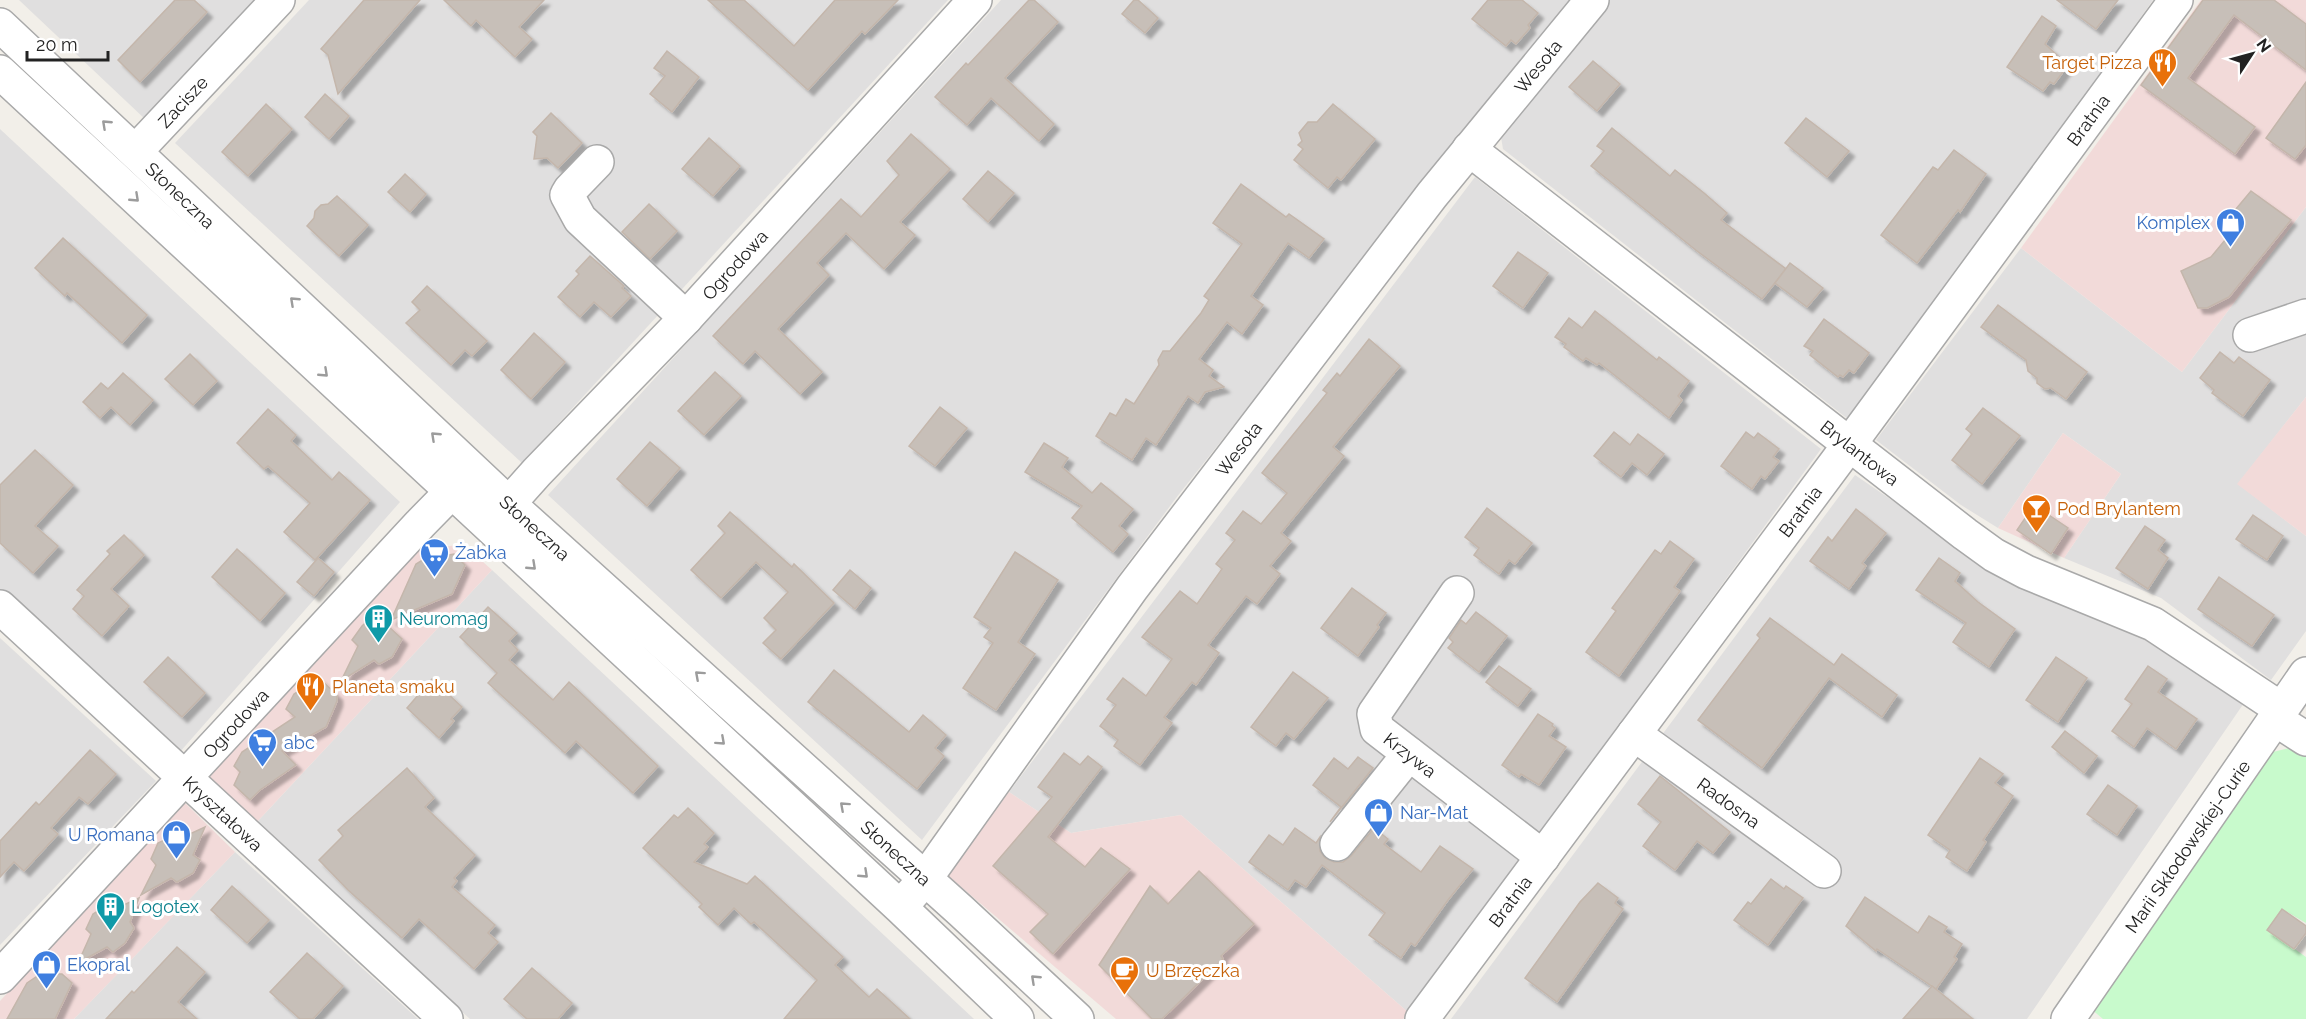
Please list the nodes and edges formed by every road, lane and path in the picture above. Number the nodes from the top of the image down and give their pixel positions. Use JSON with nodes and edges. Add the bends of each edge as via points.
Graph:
{"nodes":[{"id":1,"x":278,"y":0,"type":"edge"},
{"id":2,"x":975,"y":0,"type":"edge"},
{"id":3,"x":1592,"y":0,"type":"edge"},
{"id":4,"x":2176,"y":0,"type":"edge"},
{"id":5,"x":0,"y":25,"type":"edge"},
{"id":6,"x":0,"y":72,"type":"edge"},
{"id":7,"x":1469,"y":149,"type":"junction"},
{"id":8,"x":136,"y":151,"type":"junction"},
{"id":9,"x":597,"y":162,"type":"dead end"},
{"id":10,"x":2306,"y":316,"type":"edge"},
{"id":11,"x":686,"y":318,"type":"junction"},
{"id":12,"x":2250,"y":335,"type":"dead end"},
{"id":13,"x":1849,"y":445,"type":"junction"},
{"id":14,"x":462,"y":482,"type":"junction"},
{"id":15,"x":499,"y":515,"type":"junction"},
{"id":16,"x":1457,"y":593,"type":"dead end"},
{"id":17,"x":0,"y":607,"type":"edge"},
{"id":18,"x":2306,"y":674,"type":"edge"},
{"id":19,"x":2278,"y":714,"type":"junction"},
{"id":20,"x":1634,"y":734,"type":"junction"},
{"id":21,"x":2306,"y":739,"type":"edge"},
{"id":22,"x":1409,"y":754,"type":"junction"},
{"id":23,"x":184,"y":778,"type":"junction"},
{"id":24,"x":1337,"y":844,"type":"dead end"},
{"id":25,"x":1543,"y":857,"type":"junction"},
{"id":26,"x":1824,"y":871,"type":"dead end"},
{"id":27,"x":925,"y":879,"type":"junction"},
{"id":28,"x":900,"y":907,"type":"junction"},
{"id":29,"x":0,"y":977,"type":"edge"},
{"id":30,"x":446,"y":1019,"type":"edge"},
{"id":31,"x":1017,"y":1019,"type":"edge"},
{"id":32,"x":1077,"y":1019,"type":"edge"},
{"id":33,"x":1422,"y":1019,"type":"edge"},
{"id":34,"x":2068,"y":1019,"type":"edge"}],
"edges":[{"from":1,"to":8,"type":"street","name":"Zacisze"},
{"from":2,"to":11,"type":"street","name":"Ogrodowa"},
{"from":3,"to":7,"type":"street","name":"Wesoła"},
{"from":4,"to":13,"type":"street","name":"Bratnia"},
{"from":8,"to":5,"type":"street","name":"Słoneczna","one_way":true},
{"from":6,"to":14,"type":"street","name":"Słoneczna","one_way":true},
{"from":7,"to":13,"type":"street","name":"Brylantowa"},
{"from":7,"to":27,"type":"street","name":"Wesoła","via":[[1132,588]]},
{"from":14,"to":8,"type":"street","name":"Słoneczna","one_way":true},
{"from":9,"to":11,"type":"street","via":[[567,195],[574,211]]},
{"from":10,"to":12,"type":"street"},
{"from":11,"to":15,"type":"street","name":"Ogrodowa"},
{"from":13,"to":19,"type":"street","name":"Brylantowa","via":[[1994,555],[2153,624]]},
{"from":13,"to":20,"type":"street","name":"Bratnia"},
{"from":14,"to":15,"type":"street","name":"Słoneczna"},
{"from":14,"to":23,"type":"street","name":"Ogrodowa"},
{"from":27,"to":15,"type":"street","name":"Słoneczna","one_way":true},
{"from":15,"to":28,"type":"street","name":"Słoneczna","one_way":true},
{"from":16,"to":22,"type":"street","name":"Krzywa","via":[[1374,714],[1377,729]]},
{"from":17,"to":23,"type":"street","name":"Kryształowa"},
{"from":18,"to":19,"type":"street","name":"Marii Skłodowskiej-Curie"},
{"from":19,"to":21,"type":"street","name":"Brylantowa"},
{"from":19,"to":34,"type":"street","name":"Marii Skłodowskiej-Curie"},
{"from":20,"to":25,"type":"street","name":"Bratnia"},
{"from":20,"to":26,"type":"street","name":"Radosna"},
{"from":22,"to":24,"type":"street"},
{"from":22,"to":25,"type":"street","name":"Krzywa"},
{"from":23,"to":29,"type":"street","name":"Ogrodowa"},
{"from":23,"to":30,"type":"street","name":"Kryształowa"},
{"from":25,"to":33,"type":"street","name":"Bratnia"},
{"from":27,"to":28,"type":"street","name":"Wesoła"},
{"from":32,"to":27,"type":"street","name":"Słoneczna","one_way":true},
{"from":28,"to":31,"type":"street","name":"Słoneczna"}]}
